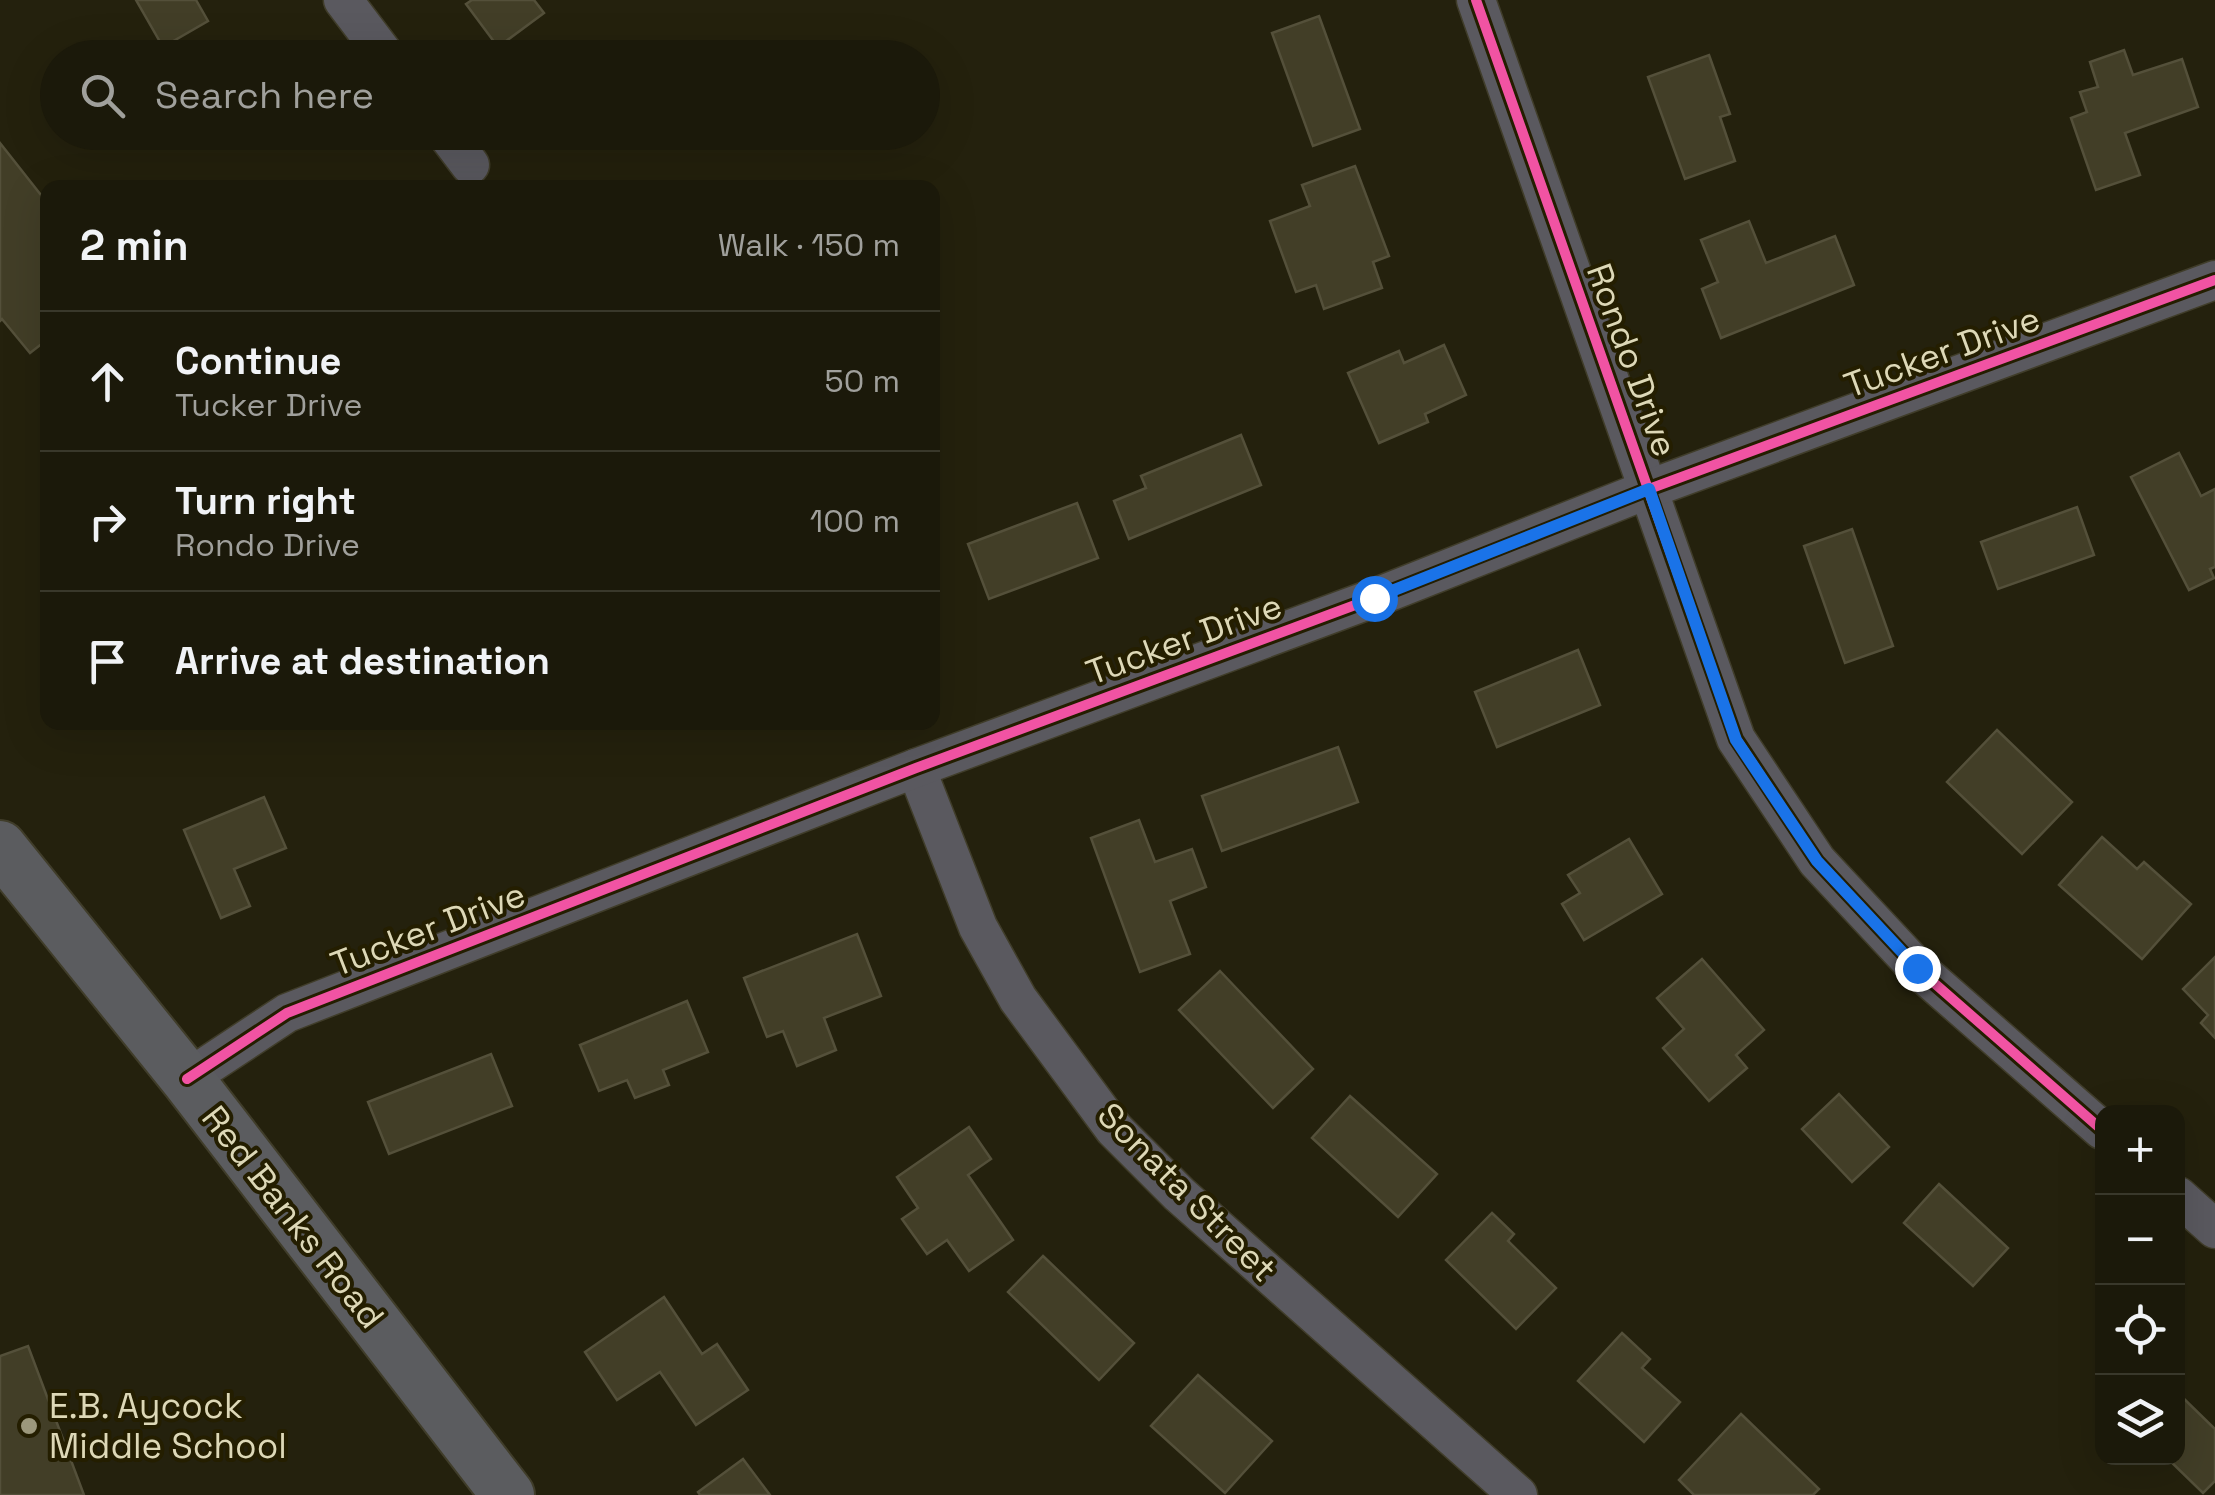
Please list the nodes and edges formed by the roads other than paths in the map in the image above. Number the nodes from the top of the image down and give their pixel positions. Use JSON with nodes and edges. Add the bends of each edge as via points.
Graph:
{"nodes":[{"id":1,"x":343,"y":0,"type":"edge"},
{"id":2,"x":1476,"y":0,"type":"edge"},
{"id":3,"x":373,"y":40,"type":"edge"},
{"id":4,"x":459,"y":150,"type":"edge"},
{"id":5,"x":470,"y":165,"type":"dead end"},
{"id":6,"x":2215,"y":280,"type":"edge"},
{"id":7,"x":1649,"y":489,"type":"junction"},
{"id":8,"x":916,"y":768,"type":"junction"},
{"id":9,"x":5,"y":863,"type":"edge"},
{"id":10,"x":187,"y":1079,"type":"junction"},
{"id":11,"x":2095,"y":1124,"type":"edge"},
{"id":12,"x":2185,"y":1202,"type":"edge"},
{"id":13,"x":2215,"y":1229,"type":"edge"},
{"id":14,"x":508,"y":1495,"type":"edge"},
{"id":15,"x":1518,"y":1495,"type":"edge"}],
"edges":[{"from":1,"to":3,"type":"street"},
{"from":2,"to":7,"type":"street","name":"Rondo Drive"},
{"from":4,"to":5,"type":"street"},
{"from":6,"to":7,"type":"street","name":"Tucker Drive"},
{"from":7,"to":8,"type":"street","name":"Tucker Drive"},
{"from":7,"to":11,"type":"street","name":"Rondo Drive","via":[[1736,740],[1817,861],[1917,968]]},
{"from":8,"to":10,"type":"street","name":"Tucker Drive","via":[[287,1013]]},
{"from":8,"to":15,"type":"street","name":"Sonata Street","via":[[978,927],[1018,999],[1114,1128],[1179,1194]]},
{"from":9,"to":10,"type":"street","name":"Red Banks Road"},
{"from":10,"to":14,"type":"street","name":"Red Banks Road"},
{"from":12,"to":13,"type":"street"}]}
